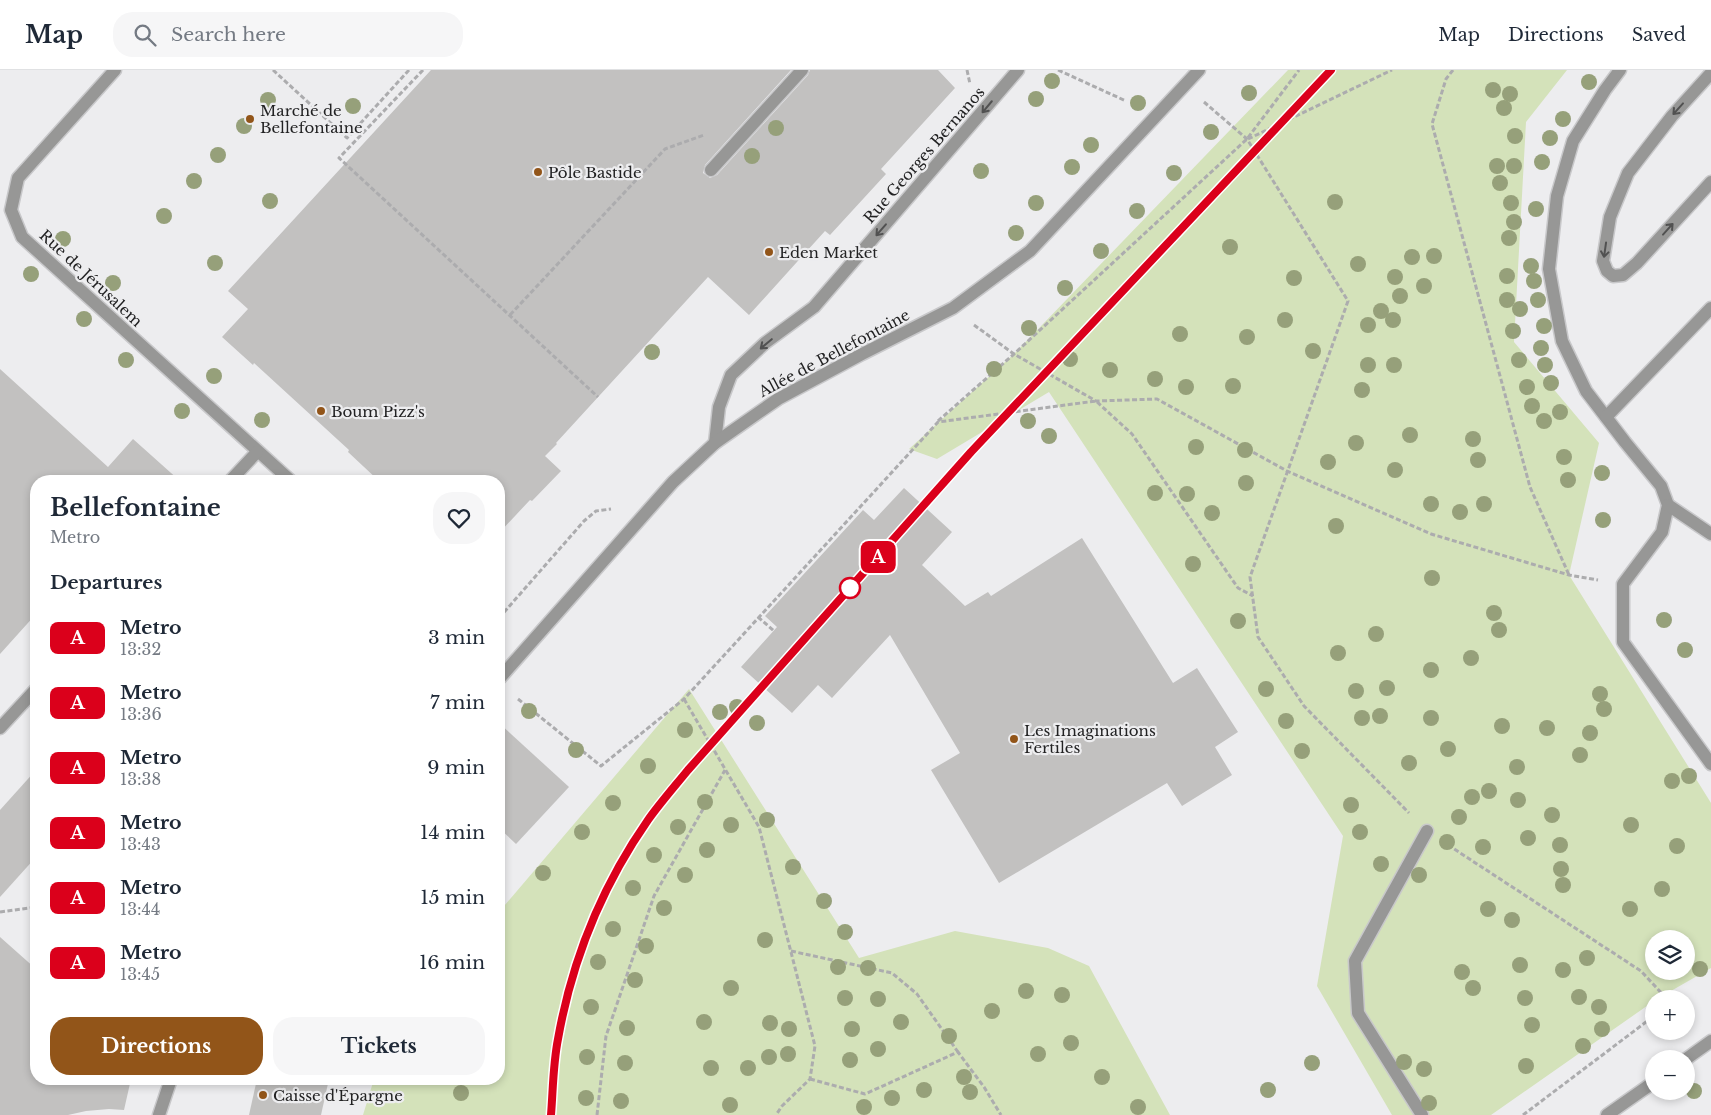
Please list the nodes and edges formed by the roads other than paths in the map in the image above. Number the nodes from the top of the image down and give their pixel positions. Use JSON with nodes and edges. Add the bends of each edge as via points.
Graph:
{"nodes":[{"id":1,"x":115,"y":70,"type":"edge"},
{"id":2,"x":802,"y":70,"type":"edge"},
{"id":3,"x":1018,"y":70,"type":"edge"},
{"id":4,"x":1198,"y":70,"type":"edge"},
{"id":5,"x":1620,"y":70,"type":"edge"},
{"id":6,"x":1711,"y":73,"type":"edge"},
{"id":7,"x":711,"y":170,"type":"dead end"},
{"id":8,"x":1711,"y":182,"type":"edge"},
{"id":9,"x":1711,"y":308,"type":"edge"},
{"id":10,"x":1606,"y":417,"type":"junction"},
{"id":11,"x":715,"y":443,"type":"junction"},
{"id":12,"x":257,"y":452,"type":"junction"},
{"id":13,"x":236,"y":475,"type":"edge"},
{"id":14,"x":284,"y":475,"type":"edge"},
{"id":15,"x":1668,"y":505,"type":"junction"},
{"id":16,"x":1711,"y":534,"type":"edge"},
{"id":17,"x":505,"y":672,"type":"edge"},
{"id":18,"x":30,"y":696,"type":"edge"},
{"id":19,"x":0,"y":728,"type":"edge"},
{"id":20,"x":1711,"y":764,"type":"edge"},
{"id":21,"x":1427,"y":831,"type":"road end"},
{"id":22,"x":1711,"y":1042,"type":"edge"},
{"id":23,"x":1695,"y":1053,"type":"edge"},
{"id":24,"x":169,"y":1085,"type":"edge"},
{"id":25,"x":1645,"y":1088,"type":"edge"},
{"id":26,"x":159,"y":1114,"type":"edge"},
{"id":27,"x":1422,"y":1115,"type":"edge"},
{"id":28,"x":1607,"y":1115,"type":"edge"}],
"edges":[{"from":1,"to":12,"type":"street","name":"Rue de Jérusalem","via":[[18,178],[10,210],[22,236]]},
{"from":2,"to":7,"type":"street"},
{"from":3,"to":11,"type":"street","name":"Rue Georges Bernanos","one_way":true,"via":[[820,301],[765,343],[731,375],[719,407]]},
{"from":4,"to":11,"type":"street","name":"Allée de Bellefontaine","via":[[1030,251],[953,308],[778,399]]},
{"from":5,"to":10,"type":"street","via":[[1573,141],[1557,196],[1549,269],[1562,341],[1586,390]]},
{"from":6,"to":8,"type":"street","one_way":true,"via":[[1672,116],[1628,173],[1610,217],[1603,261],[1606,271],[1613,276],[1624,276]]},
{"from":9,"to":10,"type":"street"},
{"from":10,"to":15,"type":"street","via":[[1661,486]]},
{"from":11,"to":17,"type":"street","name":"Allée de Bellefontaine","via":[[673,482]]},
{"from":12,"to":13,"type":"street"},
{"from":12,"to":14,"type":"street","name":"Rue de Jérusalem"},
{"from":15,"to":16,"type":"street"},
{"from":15,"to":20,"type":"street","via":[[1662,532],[1623,584],[1623,642]]},
{"from":18,"to":19,"type":"street"},
{"from":21,"to":27,"type":"street","via":[[1355,961],[1358,1013]]},
{"from":22,"to":23,"type":"street"},
{"from":24,"to":26,"type":"street"},
{"from":25,"to":28,"type":"street"}]}
